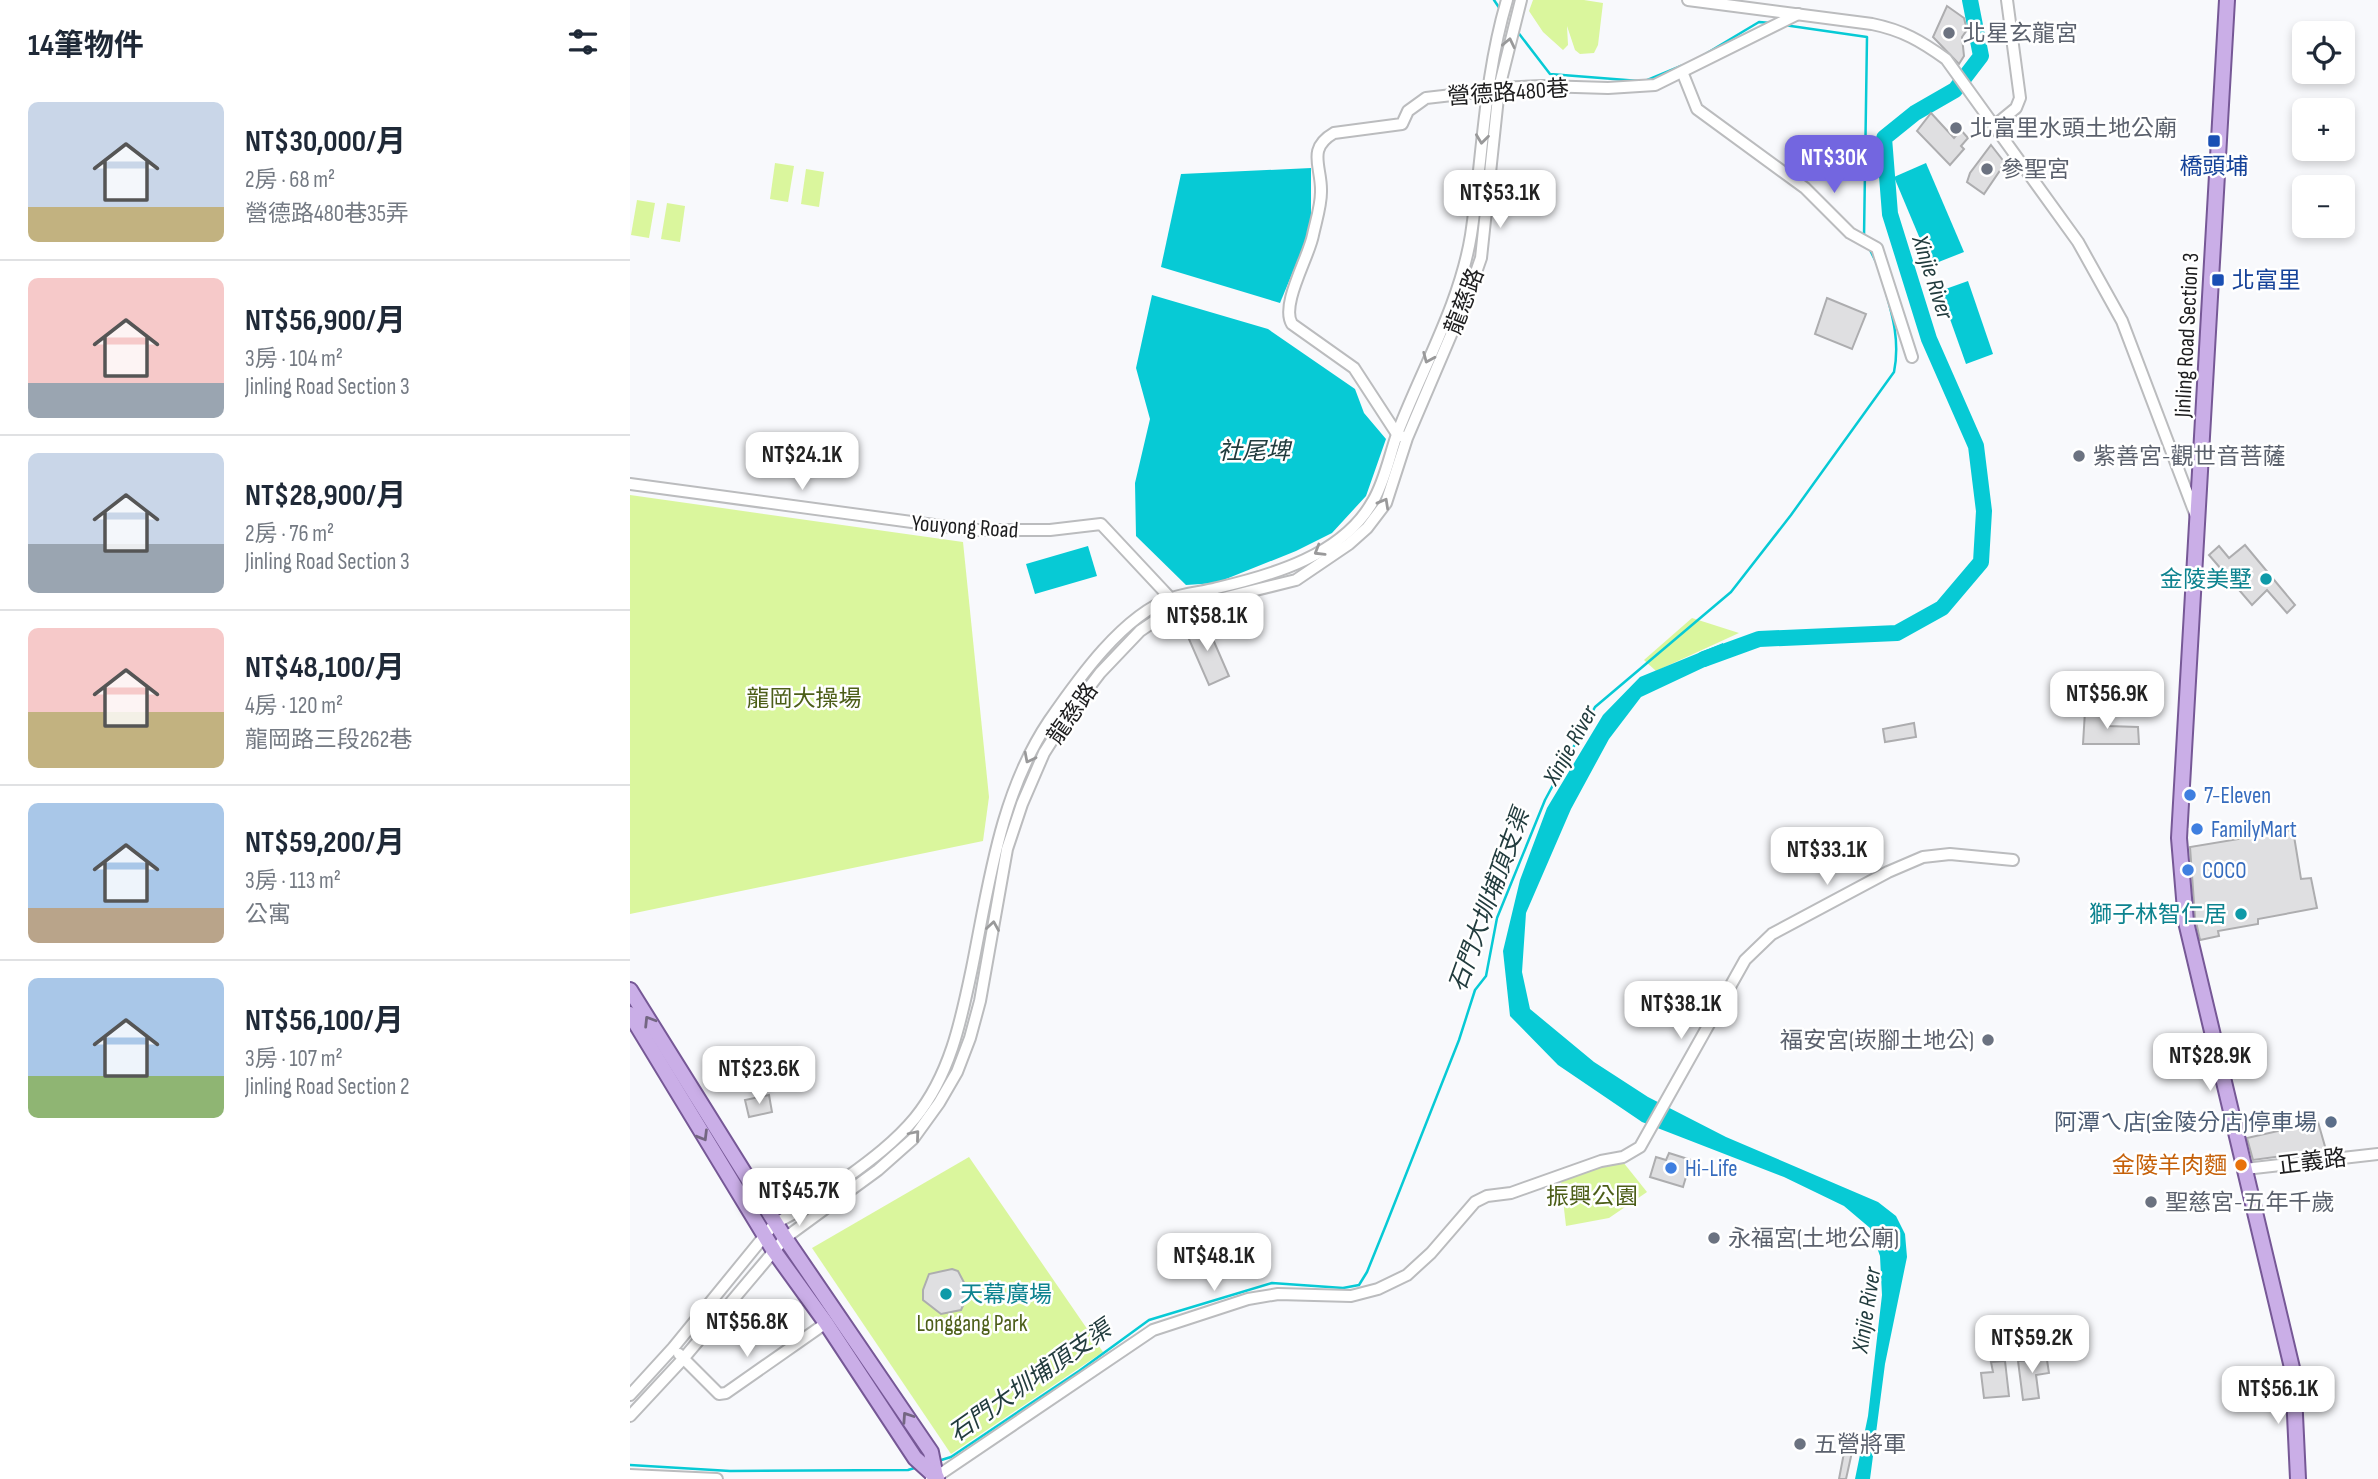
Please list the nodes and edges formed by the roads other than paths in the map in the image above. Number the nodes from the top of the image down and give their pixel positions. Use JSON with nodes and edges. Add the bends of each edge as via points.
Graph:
{"nodes":[{"id":1,"x":1507,"y":0,"type":"edge"},
{"id":2,"x":1521,"y":0,"type":"edge"},
{"id":3,"x":1688,"y":0,"type":"edge"},
{"id":4,"x":2007,"y":0,"type":"edge"},
{"id":5,"x":2227,"y":0,"type":"edge"},
{"id":6,"x":1798,"y":14,"type":"junction"},
{"id":7,"x":1683,"y":74,"type":"junction"},
{"id":8,"x":1499,"y":88,"type":"junction"},
{"id":9,"x":1487,"y":92,"type":"junction"},
{"id":10,"x":1994,"y":125,"type":"junction"},
{"id":11,"x":1912,"y":357,"type":"dead end"},
{"id":12,"x":1402,"y":436,"type":"junction"},
{"id":13,"x":630,"y":484,"type":"edge"},
{"id":14,"x":2199,"y":522,"type":"junction"},
{"id":15,"x":1172,"y":598,"type":"junction"},
{"id":16,"x":1179,"y":610,"type":"junction"},
{"id":17,"x":1096,"y":669,"type":"junction"},
{"id":18,"x":2013,"y":860,"type":"dead end"},
{"id":19,"x":630,"y":990,"type":"edge"},
{"id":20,"x":630,"y":1014,"type":"edge"},
{"id":21,"x":2378,"y":1154,"type":"edge"},
{"id":22,"x":2245,"y":1169,"type":"junction"},
{"id":23,"x":775,"y":1223,"type":"junction"},
{"id":24,"x":765,"y":1236,"type":"junction"},
{"id":25,"x":785,"y":1238,"type":"junction"},
{"id":26,"x":774,"y":1251,"type":"junction"},
{"id":27,"x":826,"y":1323,"type":"junction"},
{"id":28,"x":673,"y":1348,"type":"junction"},
{"id":29,"x":683,"y":1359,"type":"junction"},
{"id":30,"x":630,"y":1395,"type":"edge"},
{"id":31,"x":630,"y":1416,"type":"edge"},
{"id":32,"x":630,"y":1475,"type":"edge"},
{"id":33,"x":934,"y":1478,"type":"edge"},
{"id":34,"x":717,"y":1479,"type":"edge"},
{"id":35,"x":2298,"y":1479,"type":"edge"}],
"edges":[{"from":1,"to":9,"type":"street","name":"龍慈路"},
{"from":8,"to":2,"type":"street","name":"龍慈路","one_way":true},
{"from":3,"to":6,"type":"street"},
{"from":4,"to":10,"type":"street","via":[[2020,98],[2016,108]]},
{"from":5,"to":14,"type":"main road","name":"Jinling Road Section 3"},
{"from":6,"to":7,"type":"street","name":"營德路480巷"},
{"from":6,"to":10,"type":"street","via":[[1900,30],[1920,40],[1945,59]]},
{"from":7,"to":8,"type":"street","name":"營德路480巷","via":[[1655,85]]},
{"from":7,"to":11,"type":"street","via":[[1697,109],[1805,188],[1850,233],[1877,248]]},
{"from":8,"to":9,"type":"street","name":"營德路480巷"},
{"from":8,"to":12,"type":"street","name":"龍慈路","via":[[1481,258]]},
{"from":9,"to":12,"type":"street","name":"龍慈路","one_way":true,"via":[[1463,275]]},
{"from":9,"to":12,"type":"street","name":"營德路480巷","via":[[1426,98],[1408,111],[1402,124],[1334,133],[1318,148],[1322,192],[1289,318],[1354,368]]},
{"from":10,"to":14,"type":"street","via":[[2078,242],[2122,321]]},
{"from":12,"to":15,"type":"street","name":"龍慈路","one_way":true,"via":[[1365,514],[1337,540],[1289,569]]},
{"from":16,"to":12,"type":"street","name":"龍慈路","one_way":true,"via":[[1296,580],[1349,544],[1387,503]]},
{"from":13,"to":15,"type":"street","name":"Youyong Road","via":[[971,530],[1050,530],[1101,524]]},
{"from":14,"to":22,"type":"main road","name":"Jinling Road Section 3","via":[[2179,808],[2184,905]]},
{"from":15,"to":16,"type":"street","name":"Youyong Road"},
{"from":15,"to":17,"type":"street","name":"龍慈路","via":[[1132,620]]},
{"from":16,"to":17,"type":"street","name":"龍慈路","via":[[1140,631]]},
{"from":17,"to":23,"type":"street","name":"龍慈路","one_way":true,"via":[[1048,723],[1011,794],[960,1026],[933,1090],[916,1116],[871,1160],[798,1213]]},
{"from":25,"to":17,"type":"street","name":"龍慈路","one_way":true,"via":[[913,1139],[957,1072],[980,1001],[1007,849],[1022,804],[1044,753]]},
{"from":18,"to":33,"type":"street","via":[[1950,854],[1923,857],[1772,934],[1745,960],[1647,1137],[1623,1157],[1475,1202],[1407,1275],[1378,1289],[1351,1296],[1278,1294],[1248,1299],[1153,1330]]},
{"from":23,"to":19,"type":"main road","one_way":true},
{"from":20,"to":24,"type":"main road","one_way":true},
{"from":21,"to":22,"type":"street","name":"正義路"},
{"from":22,"to":35,"type":"main road","name":"Jinling Road Section 3","via":[[2293,1372]]},
{"from":23,"to":24,"type":"street"},
{"from":23,"to":25,"type":"main road"},
{"from":24,"to":26,"type":"main road"},
{"from":24,"to":28,"type":"street"},
{"from":25,"to":26,"type":"street","name":"龍慈路"},
{"from":33,"to":25,"type":"main road","one_way":true,"via":[[931,1452]]},
{"from":26,"to":27,"type":"main road"},
{"from":26,"to":29,"type":"street","name":"龍慈路"},
{"from":27,"to":29,"type":"street","via":[[726,1393],[711,1390]]},
{"from":27,"to":33,"type":"main road","via":[[915,1458]]},
{"from":28,"to":29,"type":"street"},
{"from":28,"to":30,"type":"street"},
{"from":29,"to":31,"type":"street","name":"龍慈路"},
{"from":32,"to":34,"type":"street"}]}
